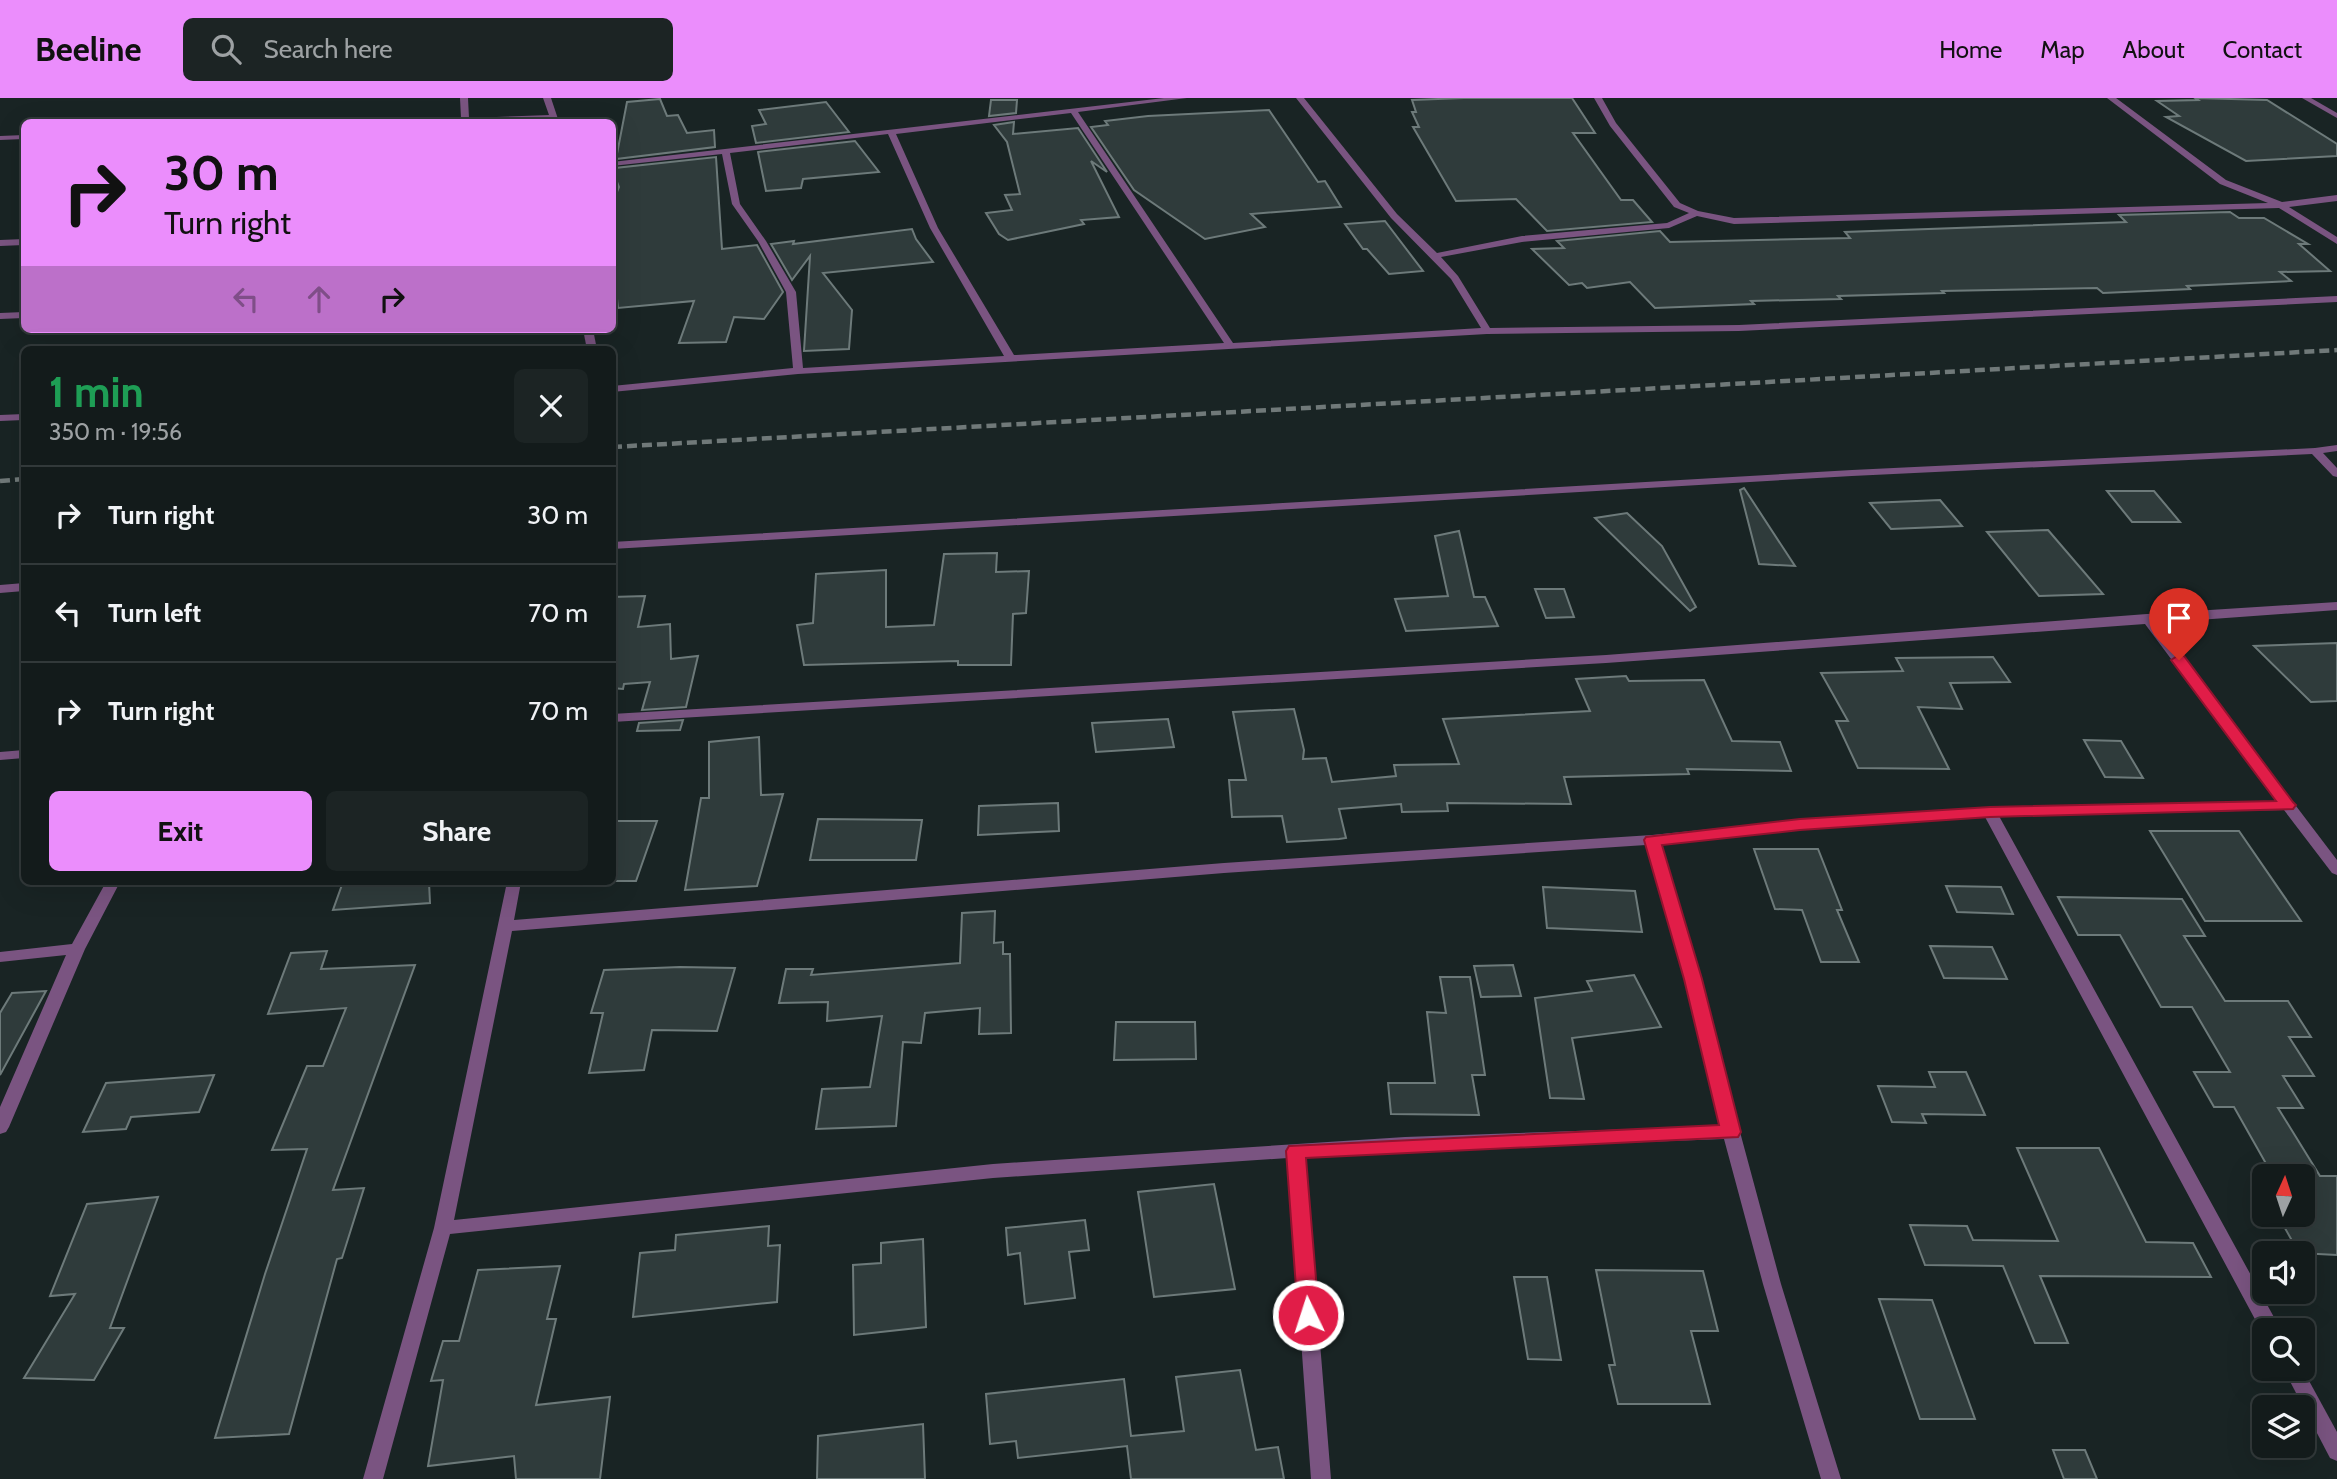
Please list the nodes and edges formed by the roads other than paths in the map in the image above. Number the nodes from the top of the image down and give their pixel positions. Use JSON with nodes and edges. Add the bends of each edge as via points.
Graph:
{"nodes":[{"id":1,"x":464,"y":98,"type":"edge"},
{"id":2,"x":547,"y":98,"type":"edge"},
{"id":3,"x":1183,"y":98,"type":"edge"},
{"id":4,"x":1300,"y":98,"type":"edge"},
{"id":5,"x":1598,"y":98,"type":"edge"},
{"id":6,"x":2111,"y":98,"type":"edge"},
{"id":7,"x":2306,"y":98,"type":"edge"},
{"id":8,"x":1074,"y":112,"type":"junction"},
{"id":9,"x":2337,"y":116,"type":"edge"},
{"id":10,"x":465,"y":119,"type":"edge"},
{"id":11,"x":554,"y":119,"type":"edge"},
{"id":12,"x":891,"y":132,"type":"junction"},
{"id":13,"x":21,"y":137,"type":"edge"},
{"id":14,"x":0,"y":138,"type":"edge"},
{"id":15,"x":725,"y":150,"type":"junction"},
{"id":16,"x":616,"y":164,"type":"edge"},
{"id":17,"x":2337,"y":198,"type":"edge"},
{"id":18,"x":2281,"y":205,"type":"junction"},
{"id":19,"x":1696,"y":213,"type":"junction"},
{"id":20,"x":2337,"y":240,"type":"edge"},
{"id":21,"x":21,"y":242,"type":"edge"},
{"id":22,"x":0,"y":243,"type":"edge"},
{"id":23,"x":1435,"y":256,"type":"junction"},
{"id":24,"x":2337,"y":299,"type":"edge"},
{"id":25,"x":21,"y":315,"type":"edge"},
{"id":26,"x":0,"y":316,"type":"edge"},
{"id":27,"x":1487,"y":331,"type":"junction"},
{"id":28,"x":1230,"y":345,"type":"junction"},
{"id":29,"x":1011,"y":359,"type":"junction"},
{"id":30,"x":798,"y":370,"type":"junction"},
{"id":31,"x":616,"y":389,"type":"edge"},
{"id":32,"x":21,"y":417,"type":"edge"},
{"id":33,"x":0,"y":418,"type":"edge"},
{"id":34,"x":2337,"y":448,"type":"edge"},
{"id":35,"x":2315,"y":451,"type":"junction"},
{"id":36,"x":2337,"y":474,"type":"edge"},
{"id":37,"x":616,"y":546,"type":"edge"},
{"id":38,"x":21,"y":587,"type":"edge"},
{"id":39,"x":0,"y":589,"type":"edge"},
{"id":40,"x":2337,"y":606,"type":"edge"},
{"id":41,"x":2147,"y":618,"type":"junction"},
{"id":42,"x":616,"y":718,"type":"edge"},
{"id":43,"x":21,"y":754,"type":"edge"},
{"id":44,"x":0,"y":756,"type":"edge"},
{"id":45,"x":2288,"y":805,"type":"junction"},
{"id":46,"x":1990,"y":812,"type":"junction"},
{"id":47,"x":1652,"y":840,"type":"junction"},
{"id":48,"x":2337,"y":870,"type":"edge"},
{"id":49,"x":111,"y":885,"type":"edge"},
{"id":50,"x":513,"y":885,"type":"edge"},
{"id":51,"x":505,"y":926,"type":"junction"},
{"id":52,"x":77,"y":949,"type":"junction"},
{"id":53,"x":0,"y":957,"type":"edge"},
{"id":54,"x":0,"y":1127,"type":"edge"},
{"id":55,"x":1731,"y":1132,"type":"junction"},
{"id":56,"x":1296,"y":1151,"type":"junction"},
{"id":57,"x":443,"y":1228,"type":"junction"},
{"id":58,"x":2264,"y":1318,"type":"edge"},
{"id":59,"x":2299,"y":1381,"type":"edge"},
{"id":60,"x":2337,"y":1452,"type":"edge"},
{"id":61,"x":373,"y":1479,"type":"edge"},
{"id":62,"x":1321,"y":1479,"type":"edge"},
{"id":63,"x":1831,"y":1479,"type":"edge"}],
"edges":[{"from":1,"to":10,"type":"street"},
{"from":2,"to":11,"type":"street"},
{"from":3,"to":8,"type":"street"},
{"from":4,"to":23,"type":"street","via":[[1394,216]]},
{"from":5,"to":19,"type":"street","via":[[1676,205]]},
{"from":6,"to":18,"type":"street","via":[[2223,182]]},
{"from":7,"to":9,"type":"street"},
{"from":8,"to":12,"type":"street"},
{"from":8,"to":28,"type":"street"},
{"from":12,"to":15,"type":"street"},
{"from":12,"to":29,"type":"street","via":[[934,228]]},
{"from":13,"to":14,"type":"street"},
{"from":15,"to":16,"type":"street"},
{"from":15,"to":30,"type":"street","via":[[736,204],[791,292]]},
{"from":17,"to":18,"type":"street"},
{"from":18,"to":19,"type":"street","via":[[1734,221]]},
{"from":18,"to":20,"type":"street"},
{"from":19,"to":23,"type":"street","via":[[1669,225],[1522,239]]},
{"from":21,"to":22,"type":"street"},
{"from":23,"to":27,"type":"street","via":[[1455,278]]},
{"from":24,"to":27,"type":"street","via":[[1739,328]]},
{"from":25,"to":26,"type":"street"},
{"from":27,"to":28,"type":"street"},
{"from":28,"to":29,"type":"street"},
{"from":29,"to":30,"type":"street"},
{"from":30,"to":31,"type":"street"},
{"from":32,"to":33,"type":"street"},
{"from":34,"to":35,"type":"street"},
{"from":35,"to":36,"type":"street"},
{"from":35,"to":37,"type":"street","via":[[1852,473]]},
{"from":38,"to":39,"type":"street"},
{"from":40,"to":41,"type":"street"},
{"from":41,"to":42,"type":"street","via":[[1620,658]]},
{"from":41,"to":45,"type":"street"},
{"from":43,"to":44,"type":"street"},
{"from":45,"to":46,"type":"street"},
{"from":45,"to":48,"type":"street"},
{"from":46,"to":47,"type":"street"},
{"from":46,"to":58,"type":"street"},
{"from":47,"to":51,"type":"street","via":[[1224,868]]},
{"from":47,"to":55,"type":"street"},
{"from":49,"to":52,"type":"street"},
{"from":50,"to":51,"type":"street"},
{"from":51,"to":57,"type":"street"},
{"from":52,"to":53,"type":"street"},
{"from":52,"to":54,"type":"street"},
{"from":55,"to":56,"type":"street"},
{"from":55,"to":63,"type":"street"},
{"from":56,"to":57,"type":"street","via":[[993,1171]]},
{"from":56,"to":62,"type":"street"},
{"from":57,"to":61,"type":"street"},
{"from":59,"to":60,"type":"street"}]}
